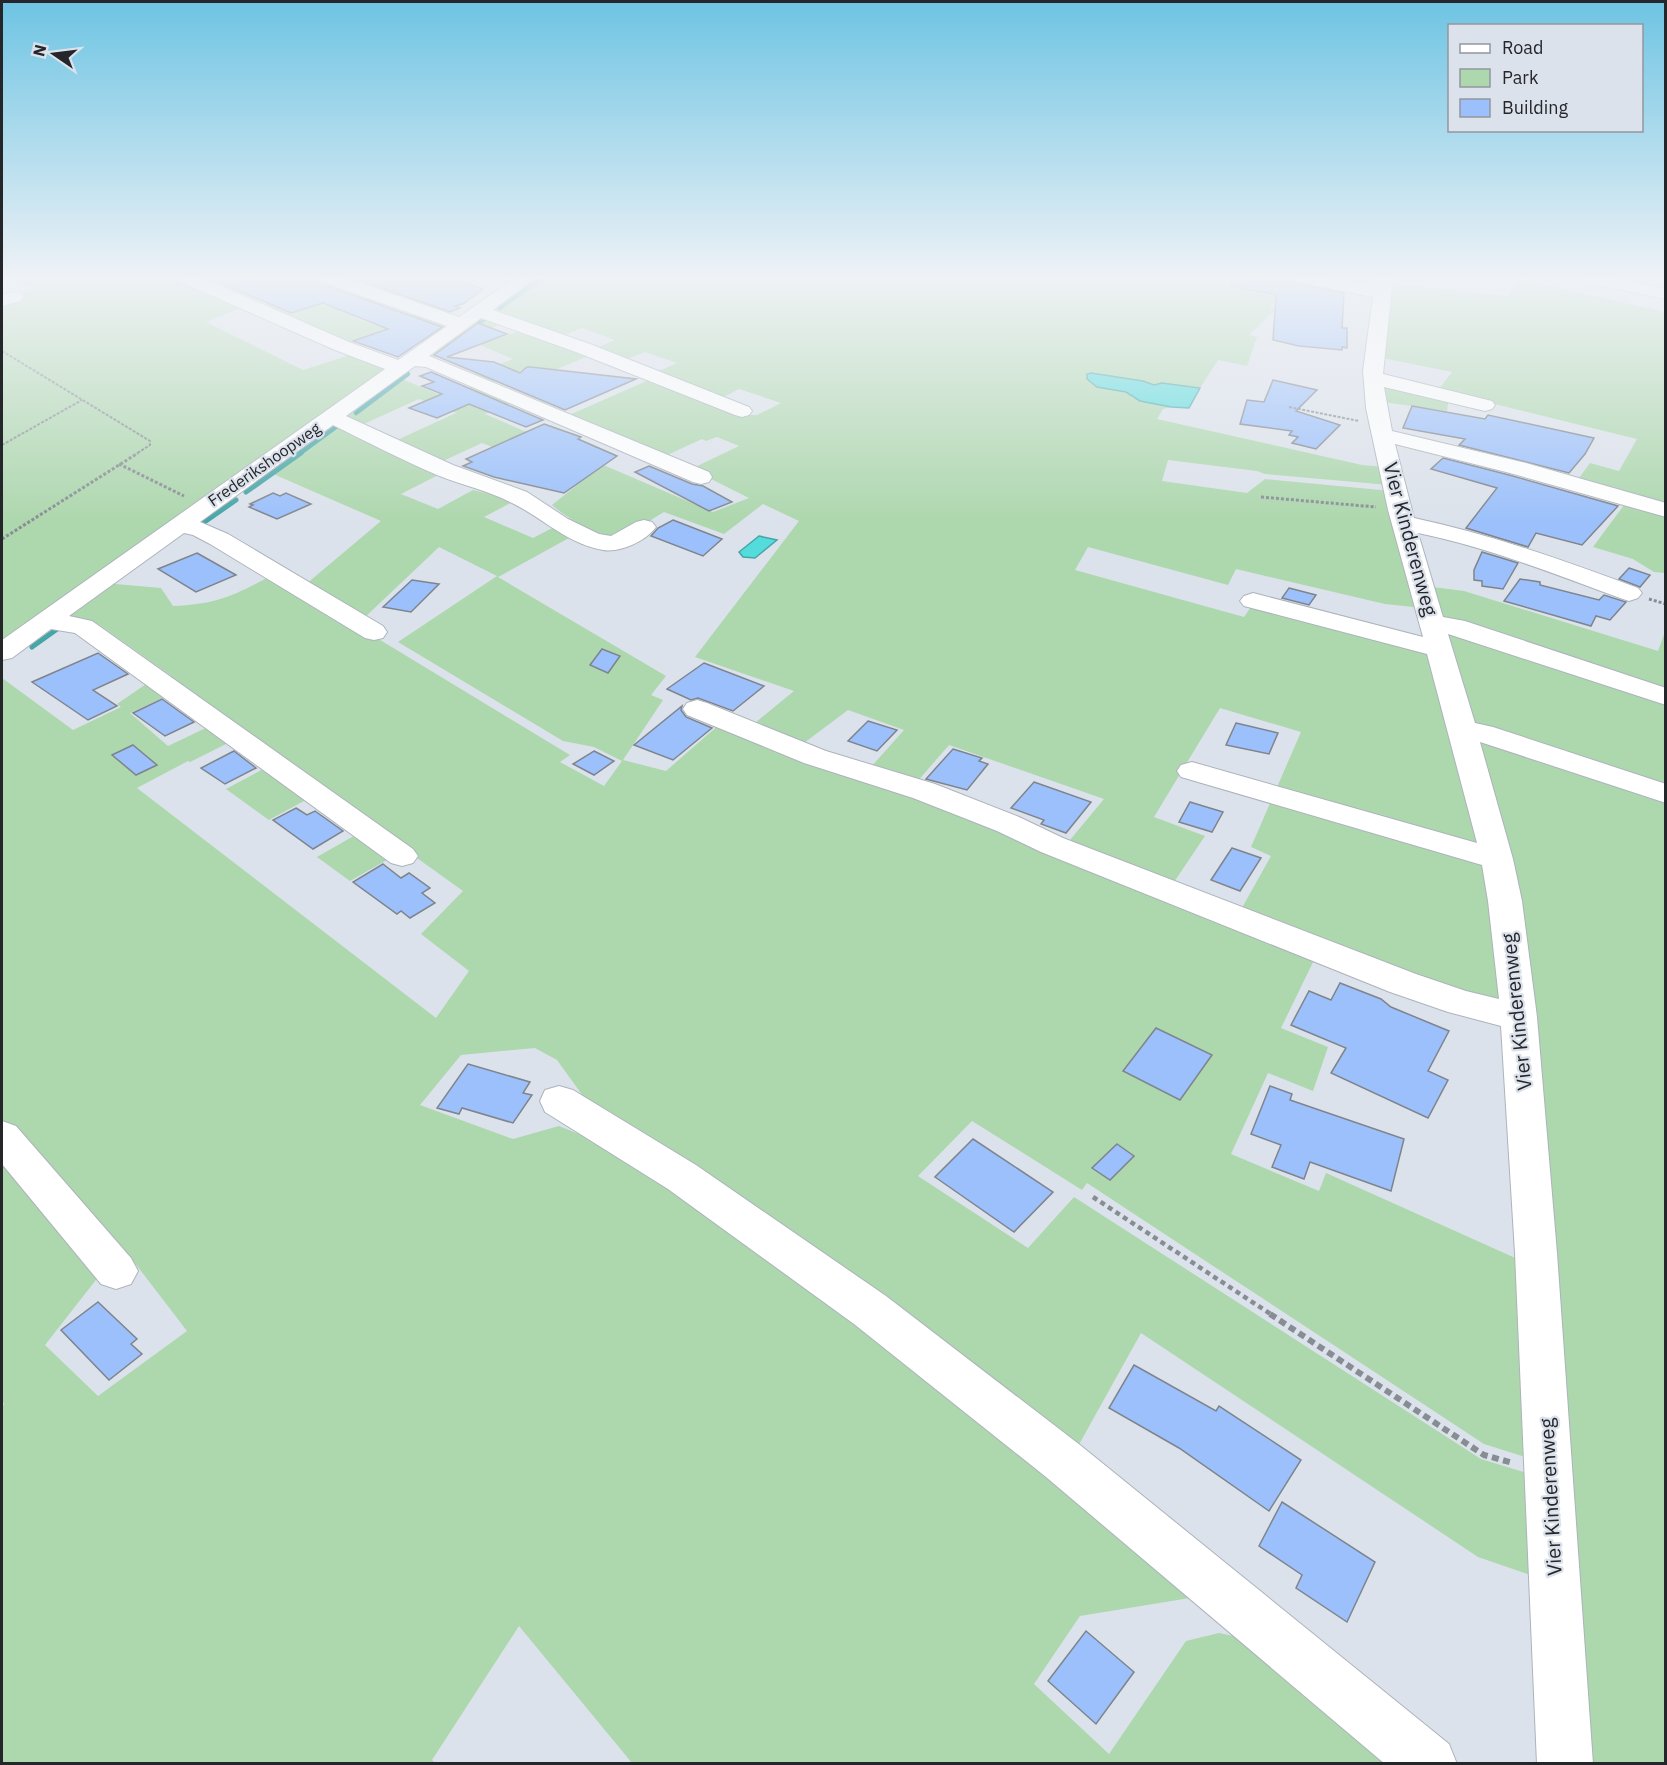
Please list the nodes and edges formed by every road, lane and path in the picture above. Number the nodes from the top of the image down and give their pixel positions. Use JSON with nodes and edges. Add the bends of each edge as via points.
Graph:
{"nodes":[{"id":1,"x":16,"y":359,"type":"edge"},
{"id":2,"x":390,"y":359,"type":"edge"},
{"id":3,"x":412,"y":359,"type":"edge"},
{"id":4,"x":612,"y":359,"type":"edge"},
{"id":5,"x":1375,"y":359,"type":"edge"},
{"id":6,"x":406,"y":364,"type":"junction"},
{"id":7,"x":1373,"y":378,"type":"junction"},
{"id":8,"x":82,"y":400,"type":"junction"},
{"id":9,"x":1485,"y":405,"type":"dead end"},
{"id":10,"x":1289,"y":407,"type":"dead end"},
{"id":11,"x":742,"y":411,"type":"dead end"},
{"id":12,"x":332,"y":417,"type":"junction"},
{"id":13,"x":1382,"y":429,"type":"junction"},
{"id":14,"x":2,"y":445,"type":"edge"},
{"id":15,"x":119,"y":464,"type":"junction"},
{"id":16,"x":701,"y":477,"type":"dead end"},
{"id":17,"x":1262,"y":497,"type":"dead end"},
{"id":18,"x":207,"y":505,"type":"junction"},
{"id":19,"x":1665,"y":510,"type":"edge"},
{"id":20,"x":1403,"y":516,"type":"junction"},
{"id":21,"x":179,"y":525,"type":"junction"},
{"id":22,"x":644,"y":527,"type":"dead end"},
{"id":23,"x":2,"y":539,"type":"edge"},
{"id":24,"x":1629,"y":593,"type":"dead end"},
{"id":25,"x":1253,"y":601,"type":"dead end"},
{"id":26,"x":46,"y":620,"type":"junction"},
{"id":27,"x":374,"y":632,"type":"dead end"},
{"id":28,"x":1437,"y":636,"type":"junction"},
{"id":29,"x":2,"y":652,"type":"edge"},
{"id":30,"x":1665,"y":697,"type":"edge"},
{"id":31,"x":697,"y":710,"type":"dead end"},
{"id":32,"x":1464,"y":730,"type":"junction"},
{"id":33,"x":1192,"y":771,"type":"dead end"},
{"id":34,"x":1665,"y":794,"type":"edge"},
{"id":35,"x":402,"y":856,"type":"dead end"},
{"id":36,"x":1497,"y":860,"type":"junction"},
{"id":37,"x":1519,"y":1017,"type":"junction"},
{"id":38,"x":559,"y":1101,"type":"dead end"},
{"id":39,"x":2,"y":1137,"type":"edge"},
{"id":40,"x":1093,"y":1197,"type":"dead end"},
{"id":41,"x":116,"y":1271,"type":"dead end"},
{"id":42,"x":1548,"y":1474,"type":"junction"},
{"id":43,"x":1429,"y":1764,"type":"edge"},
{"id":44,"x":1565,"y":1764,"type":"edge"}],
"edges":[{"from":1,"to":8,"type":"path"},
{"from":2,"to":6,"type":"street"},
{"from":3,"to":6,"type":"street","name":"Frederikshoopweg"},
{"from":4,"to":11,"type":"street"},
{"from":5,"to":7,"type":"street","name":"Vier Kinderenweg"},
{"from":6,"to":12,"type":"street","name":"Frederikshoopweg"},
{"from":6,"to":16,"type":"street","via":[[430,363]]},
{"from":7,"to":9,"type":"street"},
{"from":7,"to":13,"type":"street","name":"Vier Kinderenweg"},
{"from":8,"to":14,"type":"path"},
{"from":8,"to":15,"type":"path","via":[[150,441]]},
{"from":10,"to":13,"type":"path"},
{"from":12,"to":18,"type":"street","name":"Frederikshoopweg"},
{"from":12,"to":22,"type":"street","via":[[445,470],[519,497],[590,539],[616,543]]},
{"from":13,"to":19,"type":"street"},
{"from":13,"to":20,"type":"street","name":"Vier Kinderenweg"},
{"from":15,"to":18,"type":"path","via":[[167,490]]},
{"from":15,"to":23,"type":"path"},
{"from":17,"to":20,"type":"path"},
{"from":18,"to":21,"type":"street","name":"Frederikshoopweg"},
{"from":20,"to":24,"type":"street"},
{"from":20,"to":28,"type":"street","name":"Vier Kinderenweg"},
{"from":21,"to":26,"type":"street","name":"Frederikshoopweg"},
{"from":21,"to":27,"type":"street","via":[[200,529],[219,539]]},
{"from":25,"to":28,"type":"street","via":[[1409,643]]},
{"from":26,"to":29,"type":"street","name":"Frederikshoopweg"},
{"from":26,"to":35,"type":"street","via":[[83,627]]},
{"from":28,"to":30,"type":"street","via":[[1456,627]]},
{"from":28,"to":32,"type":"street","name":"Vier Kinderenweg"},
{"from":31,"to":37,"type":"street","via":[[816,757],[945,799],[1403,983],[1461,1004]]},
{"from":32,"to":34,"type":"street"},
{"from":32,"to":36,"type":"street","name":"Vier Kinderenweg"},
{"from":33,"to":36,"type":"street"},
{"from":36,"to":37,"type":"street","name":"Vier Kinderenweg"},
{"from":37,"to":42,"type":"street","name":"Vier Kinderenweg"},
{"from":38,"to":43,"type":"street","via":[[682,1177],[870,1310],[1063,1461]]},
{"from":39,"to":41,"type":"street"},
{"from":40,"to":42,"type":"path","via":[[1484,1455]]},
{"from":42,"to":44,"type":"street","name":"Vier Kinderenweg"}]}
